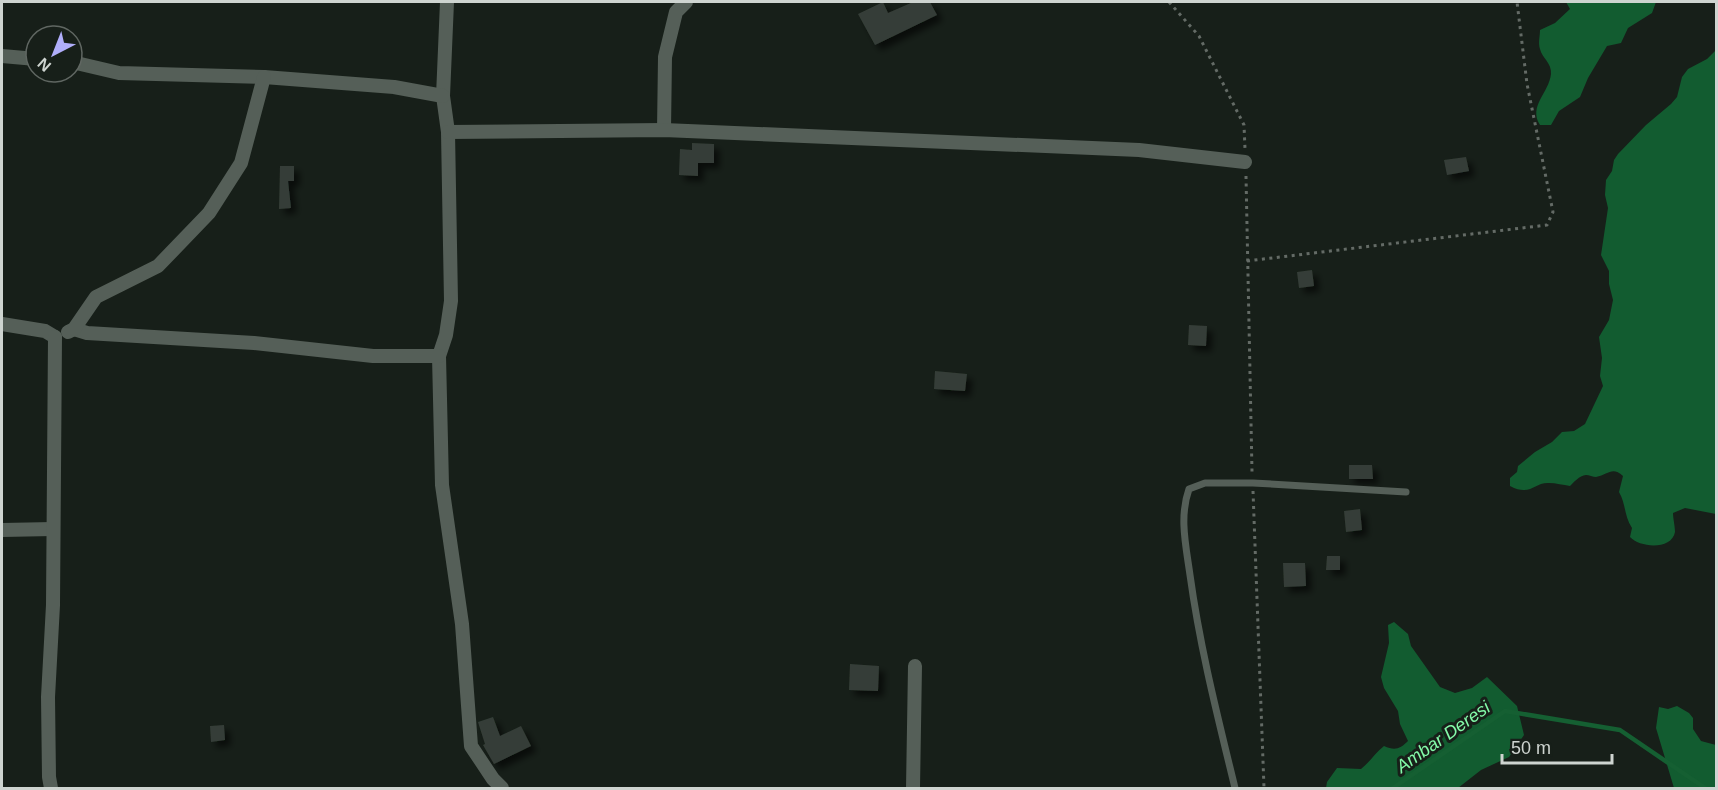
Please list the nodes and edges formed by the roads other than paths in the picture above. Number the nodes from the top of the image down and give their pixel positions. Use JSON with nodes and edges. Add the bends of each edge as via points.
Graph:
{"nodes":[{"id":1,"x":447,"y":2,"type":"edge"},
{"id":2,"x":686,"y":2,"type":"edge"},
{"id":3,"x":2,"y":56,"type":"edge"},
{"id":4,"x":24,"y":58,"type":"edge"},
{"id":5,"x":84,"y":65,"type":"edge"},
{"id":6,"x":264,"y":77,"type":"junction"},
{"id":7,"x":443,"y":96,"type":"junction"},
{"id":8,"x":664,"y":130,"type":"junction"},
{"id":9,"x":448,"y":132,"type":"junction"},
{"id":10,"x":1245,"y":162,"type":"road end"},
{"id":11,"x":2,"y":324,"type":"edge"},
{"id":12,"x":74,"y":329,"type":"junction"},
{"id":13,"x":55,"y":337,"type":"junction"},
{"id":14,"x":439,"y":356,"type":"junction"},
{"id":15,"x":1406,"y":492,"type":"dead end"},
{"id":16,"x":53,"y":529,"type":"junction"},
{"id":17,"x":2,"y":530,"type":"edge"},
{"id":18,"x":915,"y":666,"type":"dead end"},
{"id":19,"x":51,"y":789,"type":"edge"},
{"id":20,"x":501,"y":789,"type":"edge"},
{"id":21,"x":913,"y":789,"type":"edge"},
{"id":22,"x":1235,"y":789,"type":"edge"}],
"edges":[{"from":1,"to":7,"type":"street"},
{"from":2,"to":8,"type":"street","via":[[676,12],[665,57]]},
{"from":3,"to":4,"type":"street"},
{"from":5,"to":6,"type":"street","via":[[119,74]]},
{"from":6,"to":7,"type":"street","via":[[394,87]]},
{"from":6,"to":12,"type":"street","via":[[241,163],[208,213],[158,266],[96,297]]},
{"from":7,"to":9,"type":"street"},
{"from":8,"to":9,"type":"street"},
{"from":8,"to":10,"type":"street","via":[[1139,150]]},
{"from":9,"to":14,"type":"street","via":[[451,301]]},
{"from":11,"to":13,"type":"street","via":[[45,331]]},
{"from":12,"to":13,"type":"street"},
{"from":12,"to":14,"type":"street","via":[[373,356]]},
{"from":13,"to":16,"type":"street"},
{"from":14,"to":20,"type":"street","via":[[442,485],[462,624],[471,746]]},
{"from":15,"to":22,"type":"lane","via":[[1253,483],[1205,483],[1189,489],[1184,504],[1184,528],[1198,633]]},
{"from":16,"to":17,"type":"street"},
{"from":16,"to":19,"type":"street","via":[[48,697]]},
{"from":18,"to":21,"type":"street"}]}
